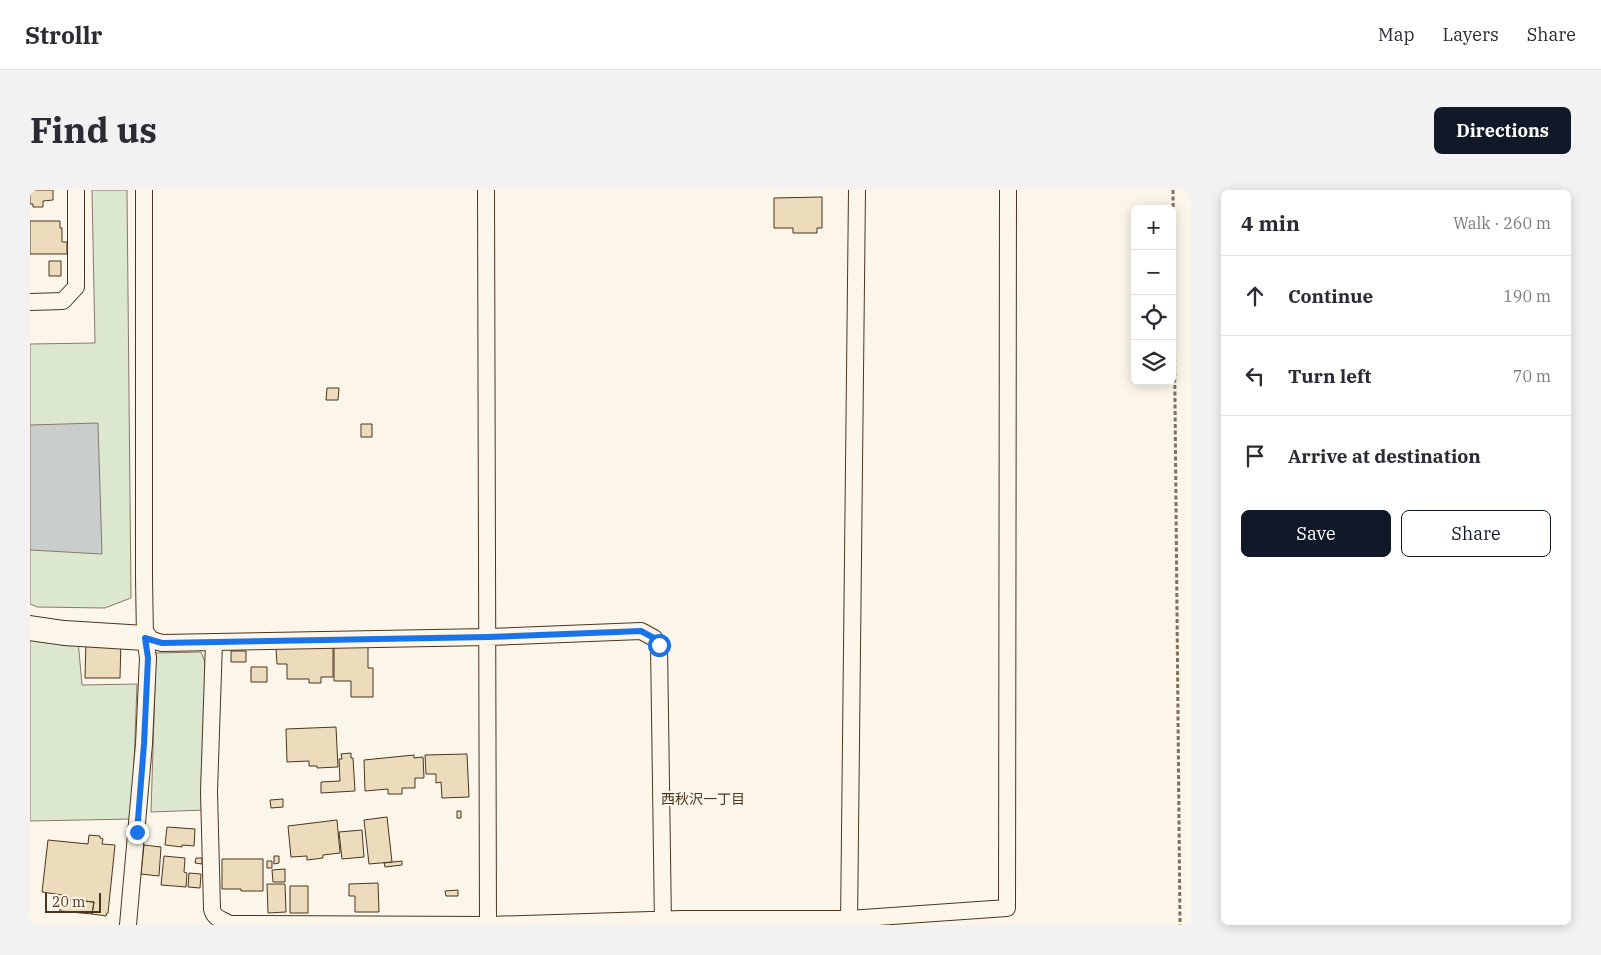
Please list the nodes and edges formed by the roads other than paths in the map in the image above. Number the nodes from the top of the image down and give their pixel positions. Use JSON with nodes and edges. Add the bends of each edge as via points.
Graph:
{"nodes":[{"id":1,"x":76,"y":190,"type":"edge"},
{"id":2,"x":144,"y":190,"type":"edge"},
{"id":3,"x":486,"y":190,"type":"edge"},
{"id":4,"x":857,"y":190,"type":"edge"},
{"id":5,"x":1008,"y":190,"type":"edge"},
{"id":6,"x":30,"y":302,"type":"edge"},
{"id":7,"x":30,"y":628,"type":"edge"},
{"id":8,"x":488,"y":637,"type":"junction"},
{"id":9,"x":145,"y":638,"type":"junction"},
{"id":10,"x":214,"y":642,"type":"junction"},
{"id":11,"x":663,"y":922,"type":"edge"},
{"id":12,"x":849,"y":922,"type":"edge"},
{"id":13,"x":231,"y":924,"type":"edge"},
{"id":14,"x":128,"y":925,"type":"edge"},
{"id":15,"x":488,"y":925,"type":"edge"}],
"edges":[{"from":1,"to":6,"type":"street","via":[[76,287],[63,301]]},
{"from":2,"to":9,"type":"street"},
{"from":3,"to":8,"type":"street"},
{"from":4,"to":12,"type":"street"},
{"from":5,"to":12,"type":"street","via":[[1007,908]]},
{"from":7,"to":9,"type":"street"},
{"from":8,"to":10,"type":"street"},
{"from":8,"to":11,"type":"street","via":[[641,631],[659,645]]},
{"from":8,"to":15,"type":"street"},
{"from":9,"to":10,"type":"street","via":[[162,643]]},
{"from":9,"to":14,"type":"street","via":[[148,658],[144,744]]},
{"from":10,"to":13,"type":"street","via":[[209,792],[212,909],[217,918]]},
{"from":11,"to":12,"type":"street"},
{"from":11,"to":15,"type":"street"},
{"from":13,"to":15,"type":"street"}]}
